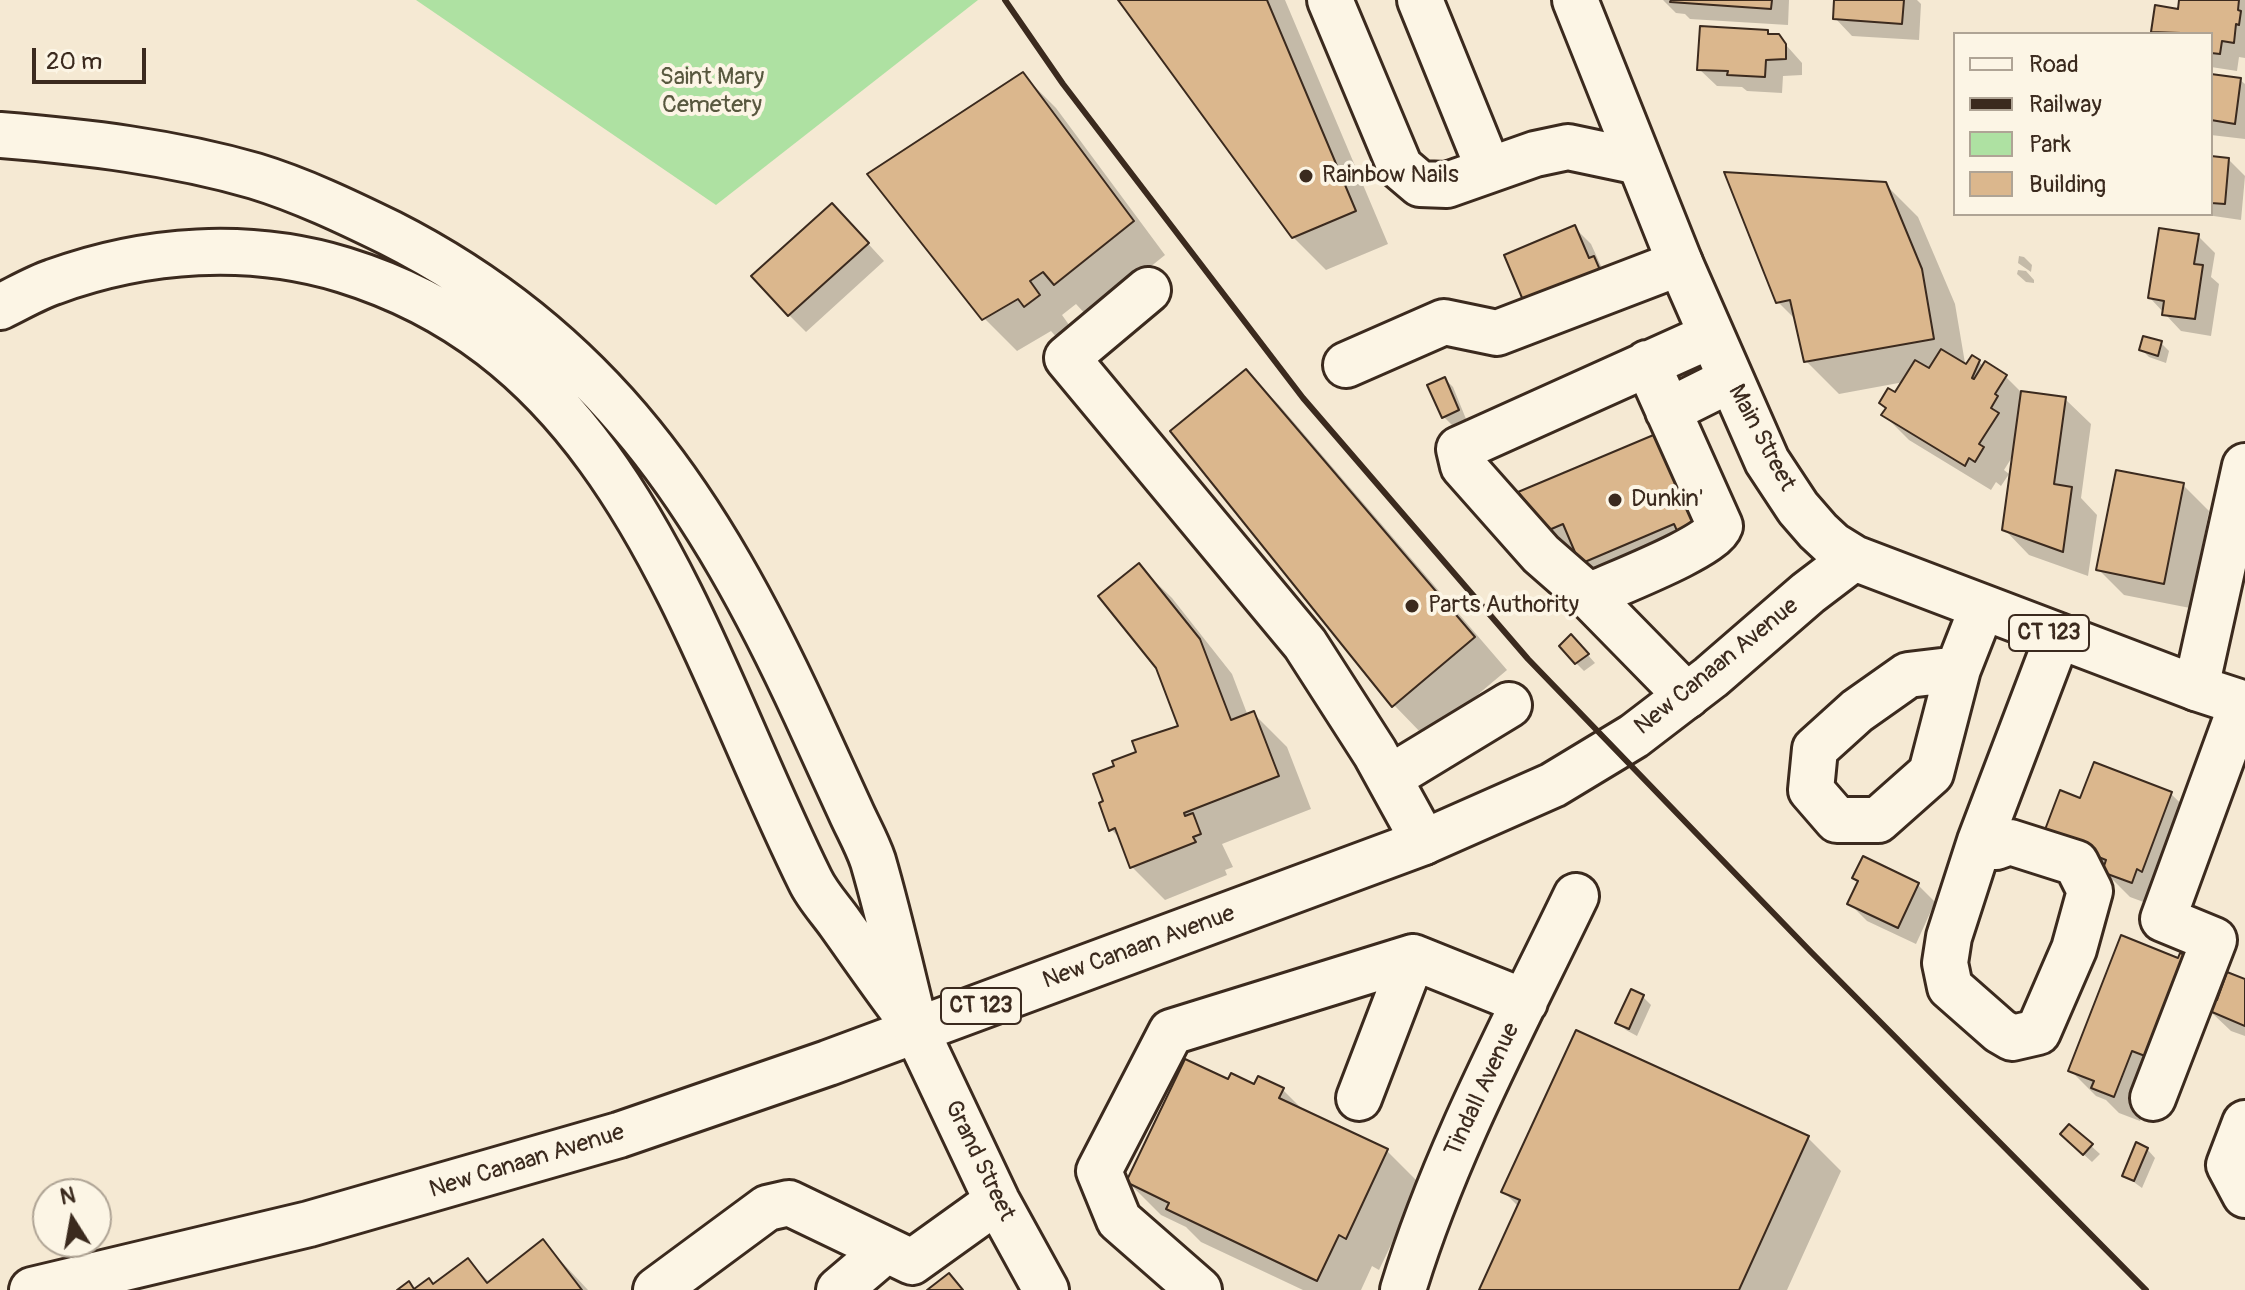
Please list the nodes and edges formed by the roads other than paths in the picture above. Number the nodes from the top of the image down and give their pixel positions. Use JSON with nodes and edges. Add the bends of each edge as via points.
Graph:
{"nodes":[{"id":1,"x":1330,"y":0,"type":"edge"},
{"id":2,"x":1420,"y":0,"type":"edge"},
{"id":3,"x":1575,"y":0,"type":"edge"},
{"id":4,"x":0,"y":135,"type":"edge"},
{"id":5,"x":1639,"y":162,"type":"junction"},
{"id":6,"x":1489,"y":170,"type":"junction"},
{"id":7,"x":1680,"y":263,"type":"junction"},
{"id":8,"x":1148,"y":290,"type":"dead end"},
{"id":9,"x":0,"y":307,"type":"edge"},
{"id":10,"x":1710,"y":336,"type":"junction"},
{"id":11,"x":1647,"y":363,"type":"junction"},
{"id":12,"x":1346,"y":365,"type":"dead end"},
{"id":13,"x":1730,"y":380,"type":"junction"},
{"id":14,"x":1668,"y":411,"type":"junction"},
{"id":15,"x":2245,"y":467,"type":"edge"},
{"id":16,"x":1854,"y":558,"type":"junction"},
{"id":17,"x":1589,"y":596,"type":"junction"},
{"id":18,"x":1982,"y":608,"type":"junction"},
{"id":19,"x":2058,"y":636,"type":"junction"},
{"id":20,"x":1958,"y":669,"type":"dead end"},
{"id":21,"x":2196,"y":688,"type":"junction"},
{"id":22,"x":1687,"y":696,"type":"junction"},
{"id":23,"x":2243,"y":703,"type":"edge"},
{"id":24,"x":1509,"y":705,"type":"dead end"},
{"id":25,"x":1389,"y":778,"type":"junction"},
{"id":26,"x":1424,"y":842,"type":"junction"},
{"id":27,"x":1988,"y":844,"type":"junction"},
{"id":28,"x":1576,"y":896,"type":"dead end"},
{"id":29,"x":1413,"y":957,"type":"junction"},
{"id":30,"x":1525,"y":1002,"type":"junction"},
{"id":31,"x":916,"y":1030,"type":"junction"},
{"id":32,"x":1359,"y":1098,"type":"dead end"},
{"id":33,"x":2153,"y":1098,"type":"dead end"},
{"id":34,"x":2245,"y":1123,"type":"edge"},
{"id":35,"x":2245,"y":1195,"type":"edge"},
{"id":36,"x":997,"y":1201,"type":"junction"},
{"id":37,"x":886,"y":1250,"type":"junction"},
{"id":38,"x":32,"y":1290,"type":"edge"},
{"id":39,"x":656,"y":1290,"type":"edge"},
{"id":40,"x":839,"y":1290,"type":"edge"},
{"id":41,"x":1046,"y":1290,"type":"edge"},
{"id":42,"x":1199,"y":1290,"type":"edge"},
{"id":43,"x":1403,"y":1290,"type":"edge"}],
"edges":[{"from":1,"to":6,"type":"main road","via":[[1400,167],[1420,184],[1447,185]]},
{"from":2,"to":6,"type":"main road"},
{"from":3,"to":5,"type":"main road","name":"Main Street"},
{"from":4,"to":31,"type":"main road","via":[[203,163],[258,177],[335,207],[466,276],[526,320],[608,393],[703,518],[774,645],[872,857]]},
{"from":5,"to":6,"type":"main road","via":[[1568,147]]},
{"from":5,"to":7,"type":"main road","name":"Main Street"},
{"from":7,"to":10,"type":"main road","name":"Main Street"},
{"from":7,"to":12,"type":"main road","via":[[1497,333],[1444,322]]},
{"from":8,"to":25,"type":"main road","via":[[1067,358],[1305,644]]},
{"from":9,"to":31,"type":"main road","via":[[51,282],[105,265],[202,251],[256,253],[317,262],[420,300],[517,366],[586,439],[644,524],[704,640],[811,883]]},
{"from":10,"to":11,"type":"main road"},
{"from":10,"to":13,"type":"main road","name":"Main Street"},
{"from":11,"to":14,"type":"main road"},
{"from":11,"to":17,"type":"main road","via":[[1459,449],[1463,466],[1532,543]]},
{"from":13,"to":14,"type":"main road"},
{"from":13,"to":16,"type":"main road","name":"Main Street","via":[[1767,461],[1798,508],[1833,545]]},
{"from":14,"to":17,"type":"main road","via":[[1720,526],[1717,534]]},
{"from":15,"to":21,"type":"main road"},
{"from":16,"to":18,"type":"main road","name":"Main Street","number":"CT 123"},
{"from":16,"to":22,"type":"main road","name":"New Canaan Avenue","number":"CT 123"},
{"from":17,"to":22,"type":"main road"},
{"from":18,"to":19,"type":"main road","name":"Main Street","number":"CT 123"},
{"from":18,"to":20,"type":"main road"},
{"from":19,"to":21,"type":"main road","name":"Main Street","number":"CT 123"},
{"from":19,"to":27,"type":"main road"},
{"from":21,"to":23,"type":"main road","name":"Main Street","number":"CT 123"},
{"from":22,"to":26,"type":"main road","name":"New Canaan Avenue","number":"CT 123","via":[[1553,785]]},
{"from":23,"to":33,"type":"main road","via":[[2163,919],[2214,940]]},
{"from":24,"to":25,"type":"main road"},
{"from":25,"to":26,"type":"main road"},
{"from":26,"to":31,"type":"main road","name":"New Canaan Avenue","number":"CT 123"},
{"from":27,"to":27,"type":"main road","via":[[1949,937],[1945,963],[1950,987],[2012,1038],[2038,1032],[2074,949],[2090,891],[2076,863],[2010,842]]},
{"from":28,"to":30,"type":"main road","name":"Tindall Avenue"},
{"from":29,"to":30,"type":"main road"},
{"from":29,"to":32,"type":"main road"},
{"from":29,"to":42,"type":"main road","via":[[1171,1032],[1099,1171],[1119,1220]]},
{"from":30,"to":43,"type":"main road","name":"Tindall Avenue","via":[[1453,1150]]},
{"from":31,"to":36,"type":"main road","name":"Grand Street"},
{"from":31,"to":38,"type":"main road","name":"New Canaan Avenue","number":"CT 123","via":[[519,1166],[309,1224]]},
{"from":34,"to":35,"type":"main road","via":[[2229,1165]]},
{"from":36,"to":37,"type":"main road","via":[[912,1262]]},
{"from":36,"to":41,"type":"main road","name":"Grand Street"},
{"from":37,"to":39,"type":"main road","via":[[789,1203],[767,1208]]},
{"from":37,"to":40,"type":"main road"}]}
